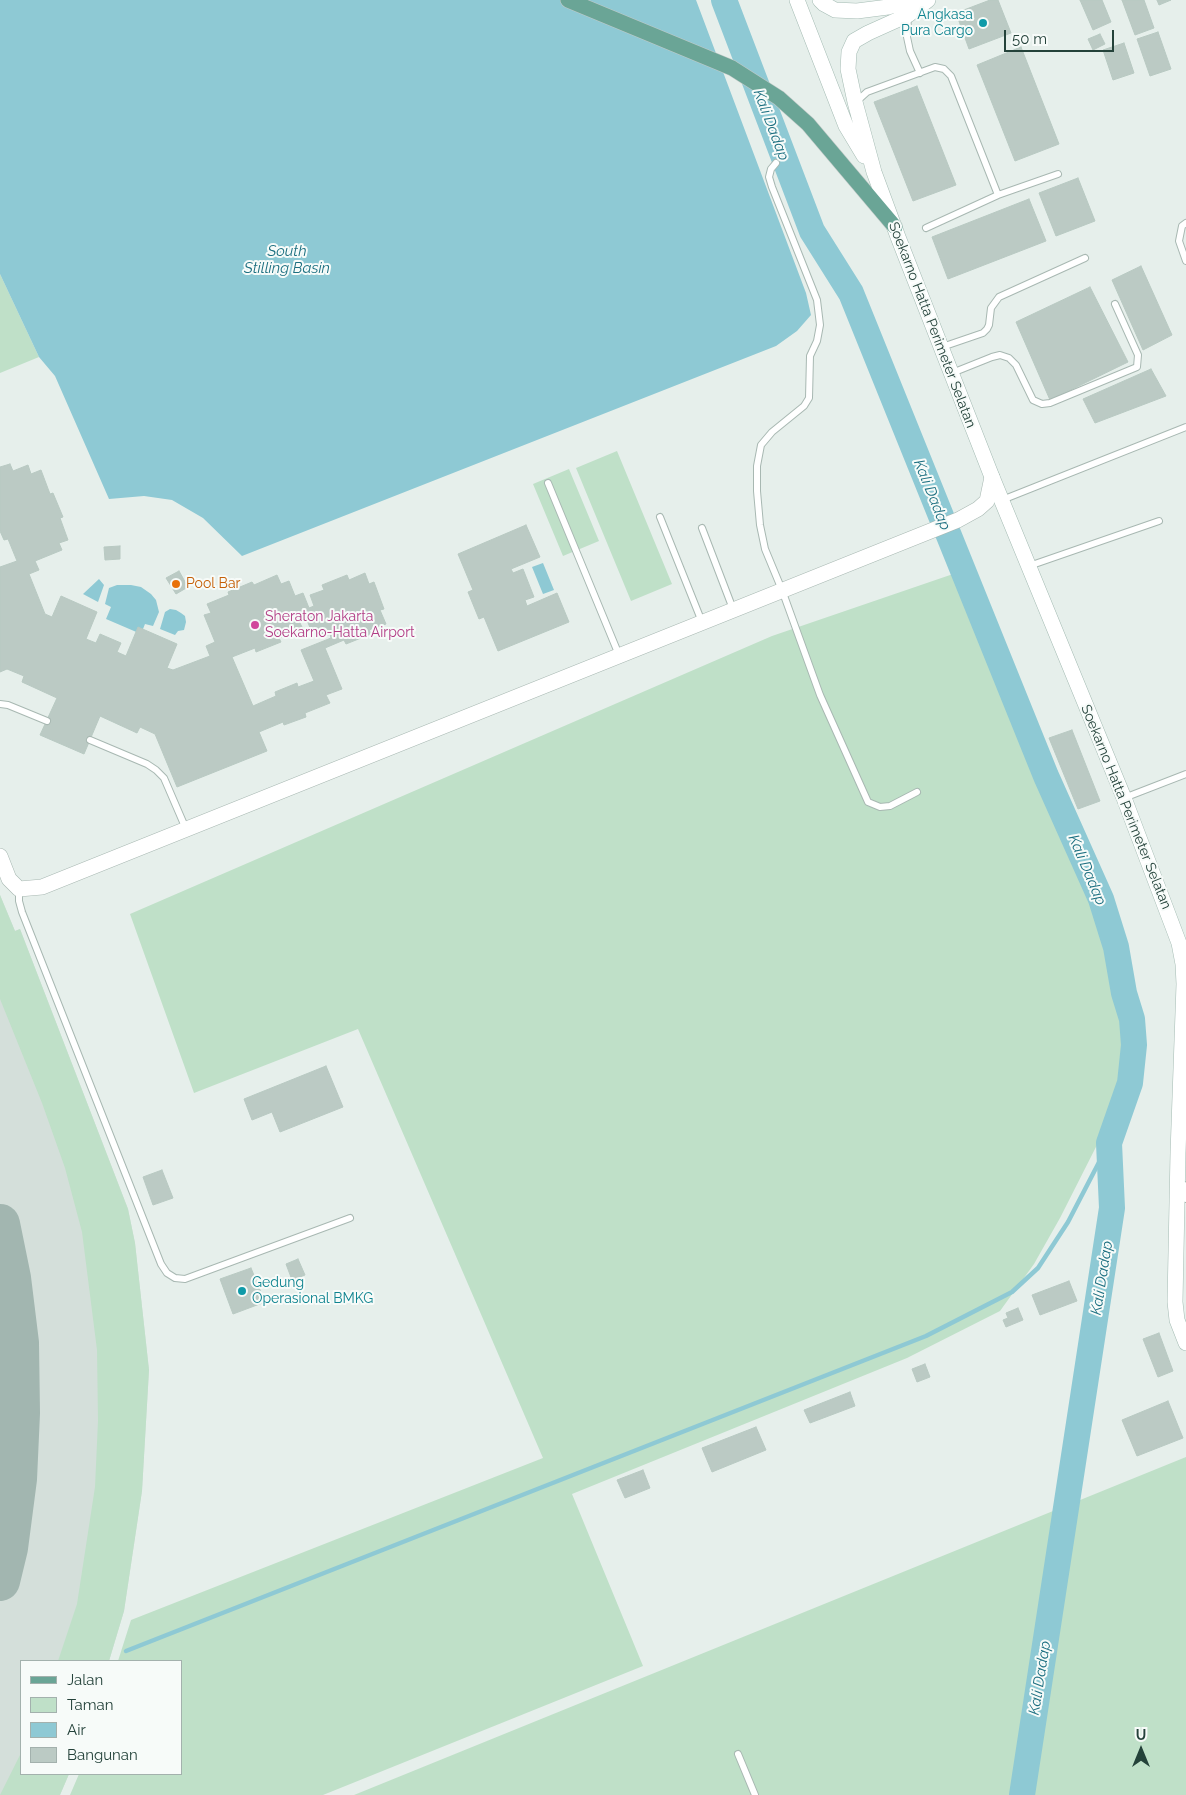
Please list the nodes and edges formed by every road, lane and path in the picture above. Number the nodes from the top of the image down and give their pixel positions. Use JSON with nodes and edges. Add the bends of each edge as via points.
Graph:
{"nodes":[{"id":1,"x":568,"y":0,"type":"edge"},
{"id":2,"x":797,"y":0,"type":"edge"},
{"id":3,"x":820,"y":0,"type":"edge"},
{"id":4,"x":928,"y":0,"type":"edge"},
{"id":5,"x":909,"y":7,"type":"edge"},
{"id":6,"x":920,"y":73,"type":"junction"},
{"id":7,"x":855,"y":102,"type":"junction"},
{"id":8,"x":776,"y":163,"type":"dead end"},
{"id":9,"x":874,"y":172,"type":"junction"},
{"id":10,"x":1058,"y":174,"type":"dead end"},
{"id":11,"x":998,"y":195,"type":"junction"},
{"id":12,"x":1186,"y":222,"type":"edge"},
{"id":13,"x":895,"y":227,"type":"junction"},
{"id":14,"x":926,"y":228,"type":"dead end"},
{"id":15,"x":1085,"y":258,"type":"dead end"},
{"id":16,"x":1186,"y":260,"type":"edge"},
{"id":17,"x":1115,"y":304,"type":"dead end"},
{"id":18,"x":942,"y":348,"type":"junction"},
{"id":19,"x":950,"y":374,"type":"junction"},
{"id":20,"x":1186,"y":427,"type":"edge"},
{"id":21,"x":992,"y":477,"type":"junction"},
{"id":22,"x":548,"y":483,"type":"dead end"},
{"id":23,"x":1002,"y":500,"type":"junction"},
{"id":24,"x":660,"y":517,"type":"dead end"},
{"id":25,"x":1159,"y":521,"type":"dead end"},
{"id":26,"x":702,"y":528,"type":"dead end"},
{"id":27,"x":1029,"y":566,"type":"junction"},
{"id":28,"x":782,"y":590,"type":"junction"},
{"id":29,"x":733,"y":609,"type":"junction"},
{"id":30,"x":703,"y":623,"type":"junction"},
{"id":31,"x":619,"y":655,"type":"junction"},
{"id":32,"x":0,"y":704,"type":"edge"},
{"id":33,"x":46,"y":721,"type":"dead end"},
{"id":34,"x":90,"y":740,"type":"dead end"},
{"id":35,"x":1186,"y":774,"type":"edge"},
{"id":36,"x":917,"y":792,"type":"dead end"},
{"id":37,"x":1124,"y":798,"type":"junction"},
{"id":38,"x":186,"y":829,"type":"junction"},
{"id":39,"x":0,"y":856,"type":"edge"},
{"id":40,"x":19,"y":889,"type":"junction"},
{"id":41,"x":1174,"y":928,"type":"junction"},
{"id":42,"x":1186,"y":945,"type":"edge"},
{"id":43,"x":1183,"y":1092,"type":"edge"},
{"id":44,"x":1178,"y":1153,"type":"junction"},
{"id":45,"x":1186,"y":1199,"type":"edge"},
{"id":46,"x":350,"y":1218,"type":"dead end"},
{"id":47,"x":1186,"y":1343,"type":"edge"},
{"id":48,"x":738,"y":1754,"type":"dead end"},
{"id":49,"x":755,"y":1795,"type":"edge"}],
"edges":[{"from":1,"to":13,"type":"main road","via":[[732,68],[779,98],[808,124]]},
{"from":2,"to":9,"type":"main road","name":"Soekarno Hatta Perimeter Selatan","via":[[846,126]]},
{"from":3,"to":5,"type":"main road","via":[[835,10]]},
{"from":4,"to":5,"type":"main road","name":"Soekarno Hatta Perimeter Selatan"},
{"from":5,"to":6,"type":"lane","via":[[910,51]]},
{"from":5,"to":7,"type":"main road","name":"Soekarno Hatta Perimeter Selatan","via":[[854,41],[849,52],[848,69]]},
{"from":6,"to":7,"type":"lane","via":[[867,92]]},
{"from":6,"to":11,"type":"lane","via":[[935,67],[952,76]]},
{"from":7,"to":9,"type":"main road","name":"Soekarno Hatta Perimeter Selatan"},
{"from":8,"to":28,"type":"lane","via":[[771,168],[771,182],[817,300],[820,325],[810,356],[809,398],[762,445],[757,466],[760,525],[765,549]]},
{"from":9,"to":13,"type":"main road","name":"Soekarno Hatta Perimeter Selatan"},
{"from":10,"to":11,"type":"lane"},
{"from":11,"to":14,"type":"lane"},
{"from":12,"to":16,"type":"lane","via":[[1179,241]]},
{"from":13,"to":18,"type":"main road","name":"Soekarno Hatta Perimeter Selatan"},
{"from":15,"to":18,"type":"lane","via":[[999,297],[991,308],[989,325],[983,333]]},
{"from":17,"to":19,"type":"lane","via":[[1138,356],[1137,367],[1042,404],[1033,400],[1016,365],[1000,355]]},
{"from":18,"to":19,"type":"main road","name":"Soekarno Hatta Perimeter Selatan"},
{"from":19,"to":21,"type":"main road","name":"Soekarno Hatta Perimeter Selatan"},
{"from":20,"to":23,"type":"lane"},
{"from":21,"to":23,"type":"main road","name":"Soekarno Hatta Perimeter Selatan"},
{"from":21,"to":28,"type":"main road","via":[[987,501],[958,520]]},
{"from":22,"to":31,"type":"lane"},
{"from":23,"to":27,"type":"main road","name":"Soekarno Hatta Perimeter Selatan"},
{"from":24,"to":30,"type":"lane"},
{"from":25,"to":27,"type":"lane"},
{"from":26,"to":29,"type":"lane"},
{"from":27,"to":37,"type":"main road","name":"Soekarno Hatta Perimeter Selatan"},
{"from":28,"to":29,"type":"main road"},
{"from":28,"to":36,"type":"lane","via":[[820,695],[868,802],[890,806]]},
{"from":29,"to":30,"type":"main road"},
{"from":30,"to":31,"type":"main road"},
{"from":31,"to":38,"type":"main road"},
{"from":32,"to":33,"type":"lane"},
{"from":34,"to":38,"type":"lane","via":[[156,770],[164,778]]},
{"from":35,"to":37,"type":"lane"},
{"from":37,"to":41,"type":"main road","name":"Soekarno Hatta Perimeter Selatan"},
{"from":38,"to":40,"type":"main road","via":[[42,887]]},
{"from":39,"to":40,"type":"main road","via":[[9,879]]},
{"from":40,"to":46,"type":"lane","via":[[22,912],[167,1273],[185,1279]]},
{"from":41,"to":42,"type":"lane"},
{"from":41,"to":43,"type":"main road","name":"Soekarno Hatta Perimeter Selatan","via":[[1184,974]]},
{"from":43,"to":44,"type":"main road","name":"Soekarno Hatta Perimeter Selatan"},
{"from":44,"to":45,"type":"lane"},
{"from":44,"to":47,"type":"main road","name":"Soekarno Hatta Perimeter Selatan","via":[[1175,1302],[1177,1320]]},
{"from":48,"to":49,"type":"lane"}]}
